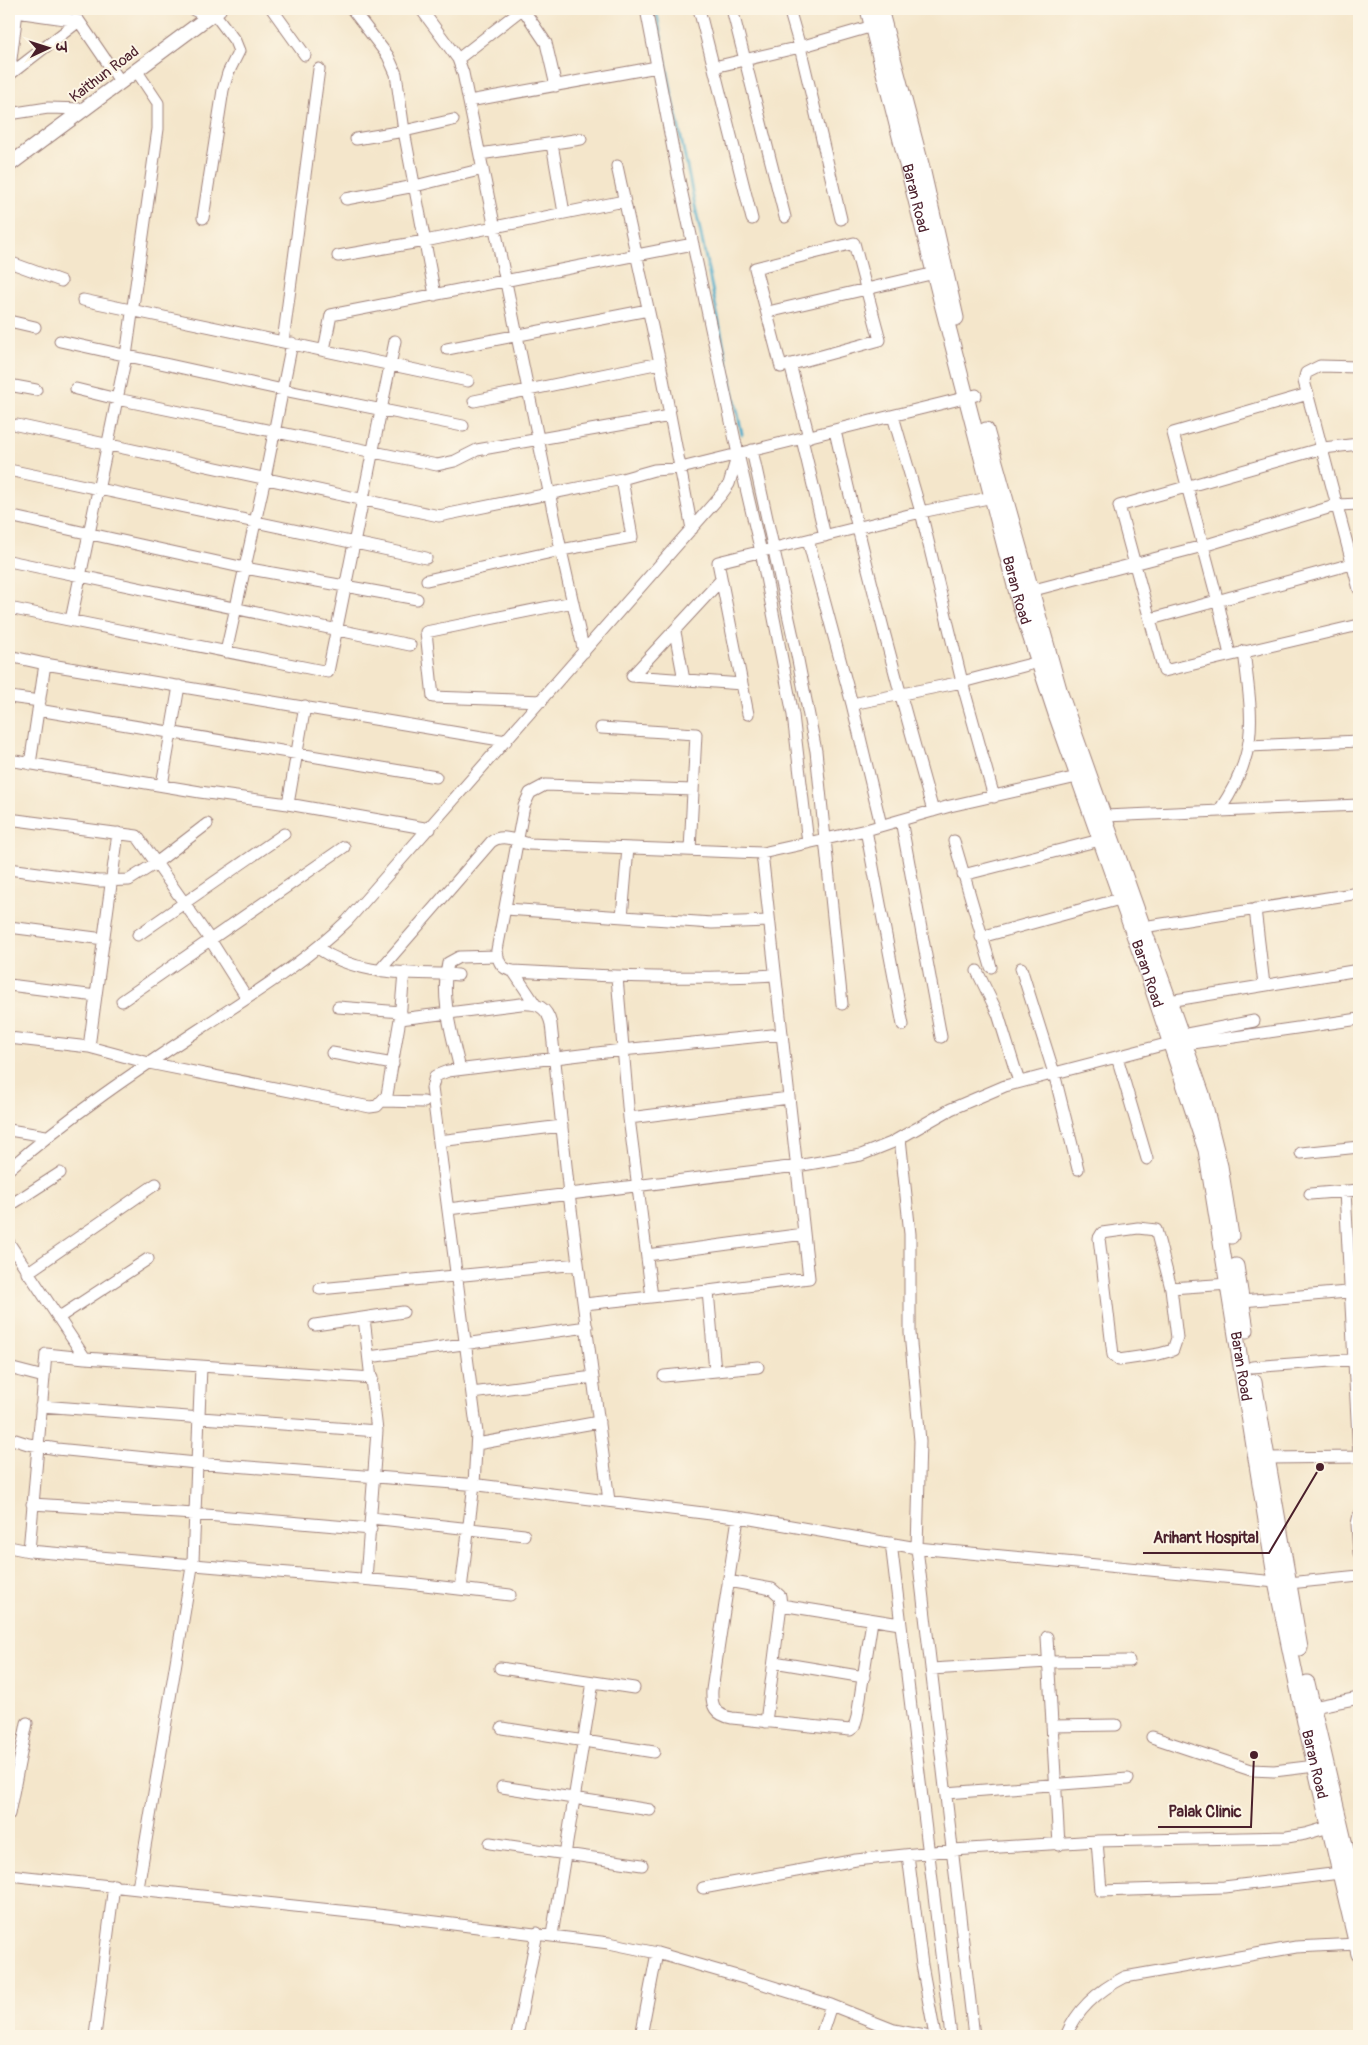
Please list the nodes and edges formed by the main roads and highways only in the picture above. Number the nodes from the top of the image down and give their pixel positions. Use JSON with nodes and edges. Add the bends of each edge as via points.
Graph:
{"nodes":[{"id":1,"x":868,"y":9,"type":"edge"},
{"id":2,"x":880,"y":9,"type":"edge"},
{"id":3,"x":972,"y":397,"type":"junction"},
{"id":4,"x":1179,"y":1041,"type":"junction"},
{"id":5,"x":1283,"y":1582,"type":"junction"},
{"id":6,"x":1357,"y":1882,"type":"edge"},
{"id":7,"x":1359,"y":1906,"type":"edge"},
{"id":8,"x":1358,"y":1949,"type":"edge"}],
"edges":[{"from":1,"to":3,"type":"main road","name":"Baran Road","via":[[935,273]]},
{"from":2,"to":3,"type":"main road","name":"Baran Road","via":[[922,168]]},
{"from":3,"to":4,"type":"main road","name":"Baran Road","via":[[1060,693],[1143,927]]},
{"from":3,"to":4,"type":"main road","name":"Baran Road","via":[[1020,605],[1120,899]]},
{"from":4,"to":5,"type":"main road","name":"Baran Road","via":[[1206,1150]]},
{"from":4,"to":5,"type":"main road","name":"Baran Road","via":[[1202,1094],[1220,1166],[1268,1458]]},
{"from":5,"to":6,"type":"main road","name":"Baran Road"},
{"from":5,"to":8,"type":"main road","name":"Baran Road","via":[[1315,1766]]},
{"from":6,"to":7,"type":"main road","name":"Baran Road"}]}
